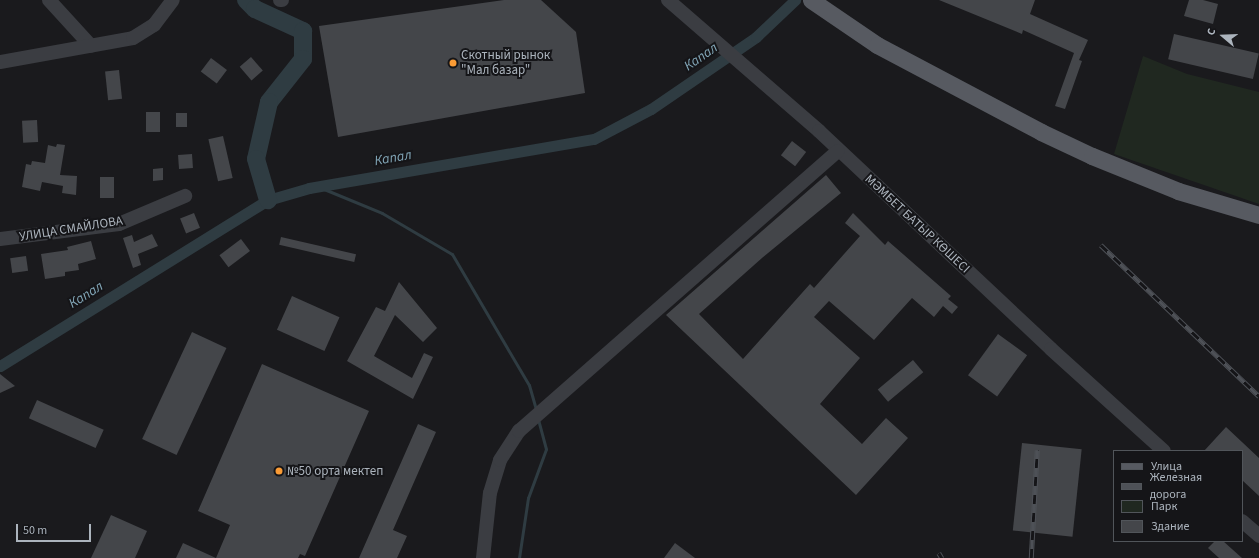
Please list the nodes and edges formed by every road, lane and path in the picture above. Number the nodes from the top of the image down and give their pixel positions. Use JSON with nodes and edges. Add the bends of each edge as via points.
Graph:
{"nodes":[{"id":1,"x":48,"y":0,"type":"edge"},
{"id":2,"x":173,"y":0,"type":"edge"},
{"id":3,"x":668,"y":0,"type":"edge"},
{"id":4,"x":816,"y":3,"type":"edge"},
{"id":5,"x":90,"y":46,"type":"junction"},
{"id":6,"x":0,"y":62,"type":"edge"},
{"id":7,"x":838,"y":151,"type":"junction"},
{"id":8,"x":185,"y":196,"type":"dead end"},
{"id":9,"x":1259,"y":214,"type":"edge"},
{"id":10,"x":0,"y":239,"type":"edge"},
{"id":11,"x":1163,"y":450,"type":"edge"},
{"id":12,"x":1243,"y":522,"type":"edge"},
{"id":13,"x":1259,"y":536,"type":"edge"},
{"id":14,"x":483,"y":558,"type":"edge"}],
"edges":[{"from":1,"to":5,"type":"street"},
{"from":2,"to":5,"type":"street","via":[[154,24],[134,38]]},
{"from":3,"to":7,"type":"street","name":"МӘМБЕТ БАТЫР КӨШЕСІ","via":[[819,131]]},
{"from":4,"to":9,"type":"main road","via":[[877,45],[1092,156],[1178,191]]},
{"from":5,"to":6,"type":"street"},
{"from":7,"to":11,"type":"street","name":"МӘМБЕТ БАТЫР КӨШЕСІ"},
{"from":7,"to":14,"type":"street","via":[[519,431],[500,460],[490,493]]},
{"from":8,"to":10,"type":"street","name":"УЛИЦА СМАЙЛОВА","via":[[119,224]]},
{"from":12,"to":13,"type":"street"}]}
